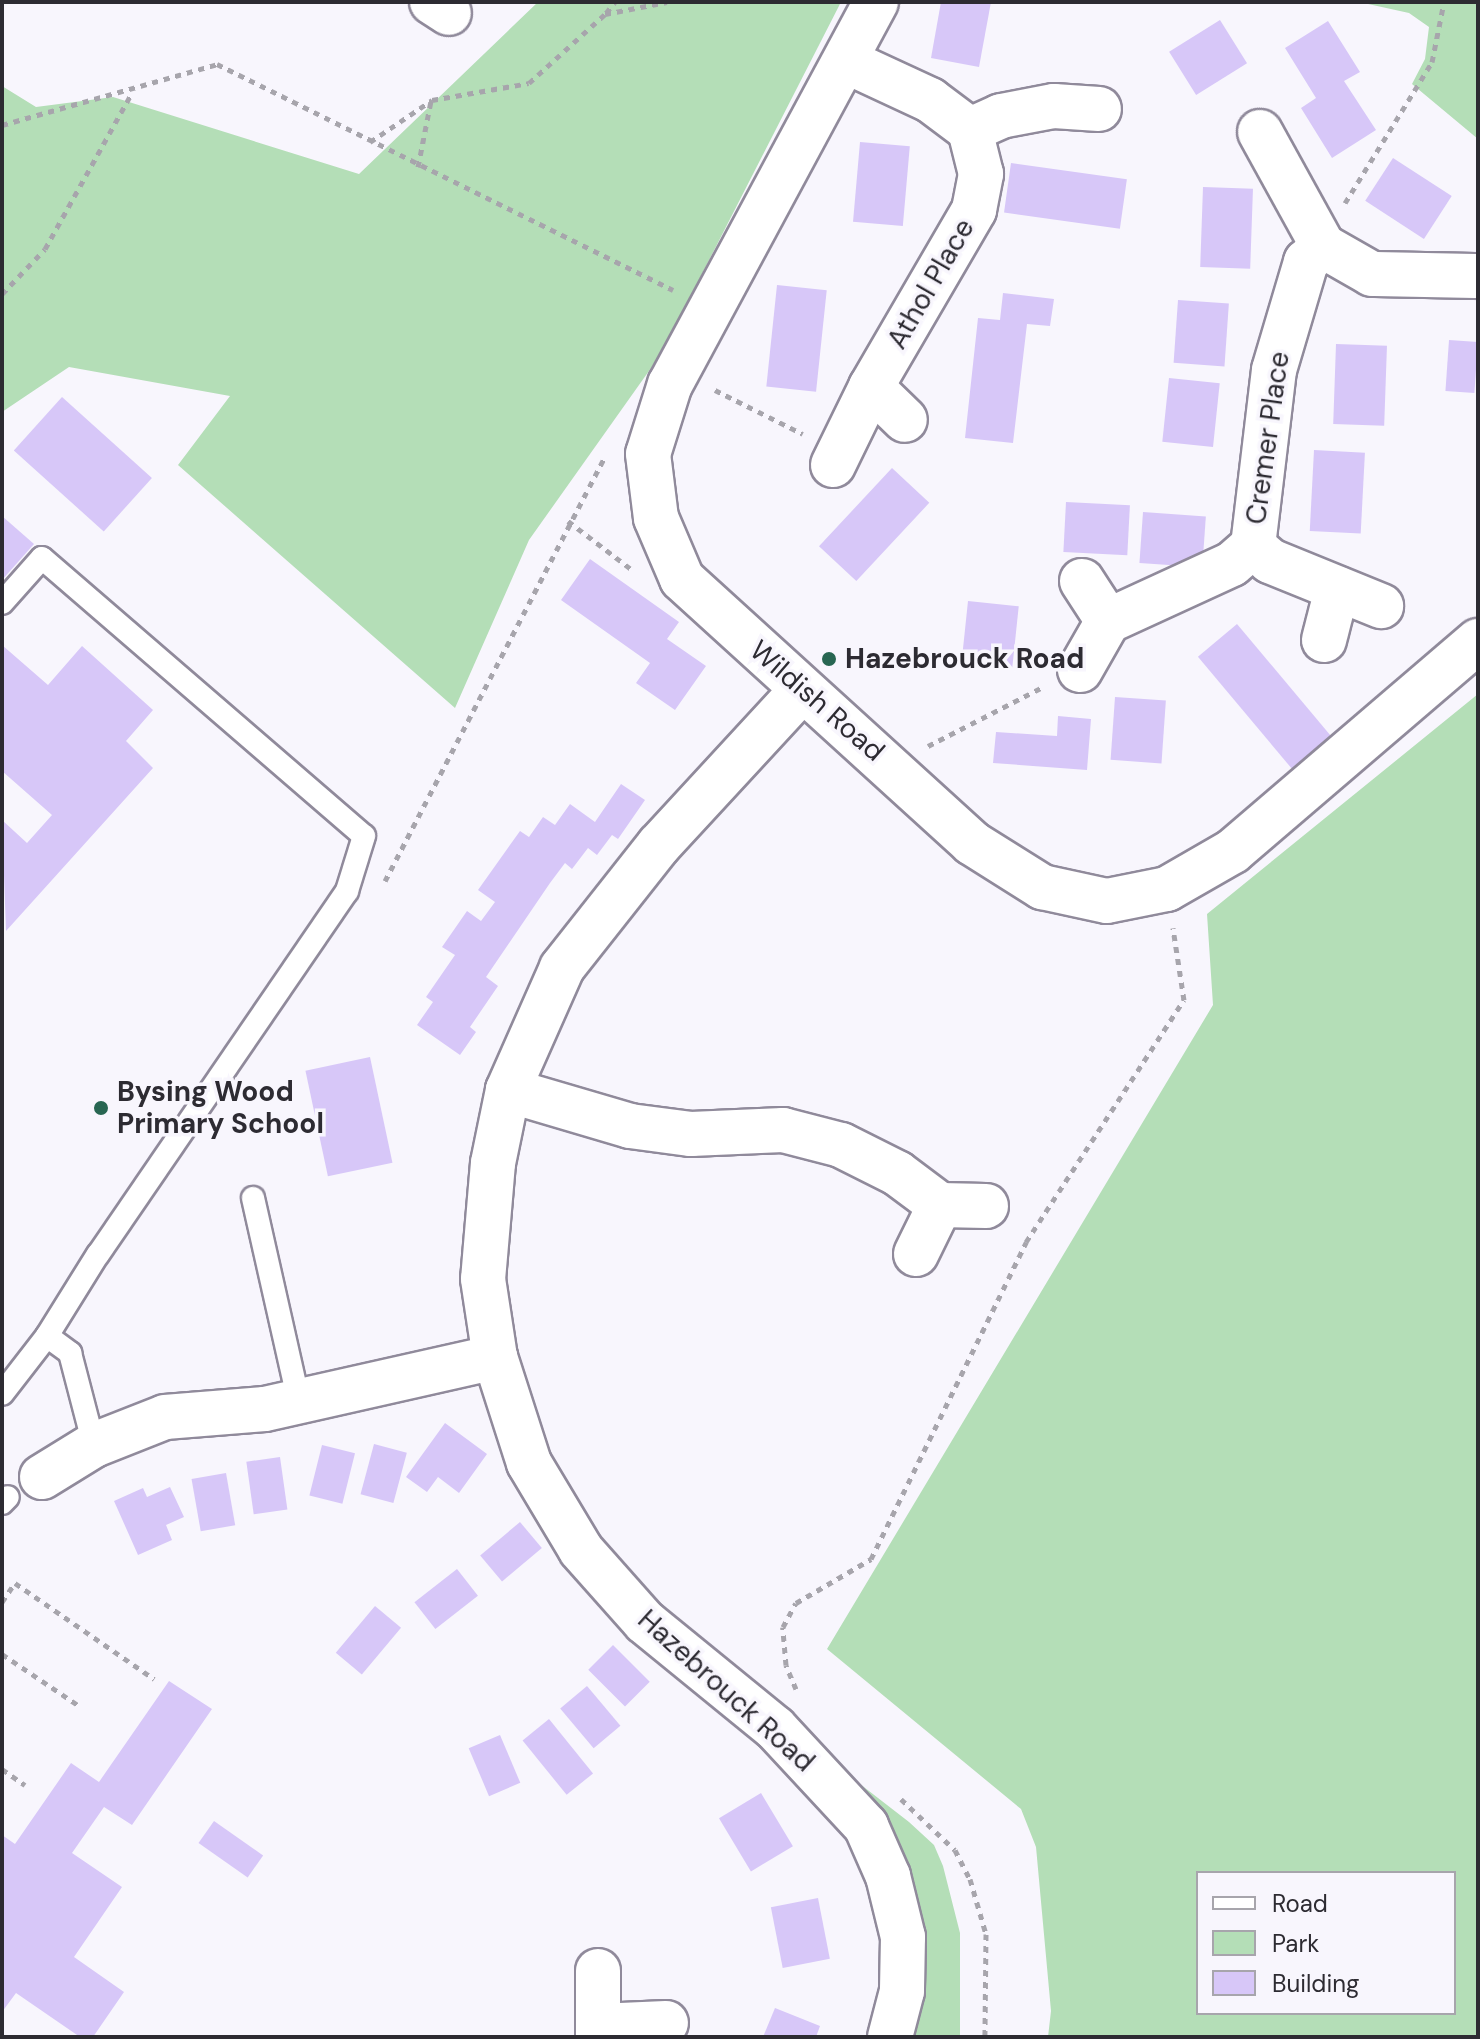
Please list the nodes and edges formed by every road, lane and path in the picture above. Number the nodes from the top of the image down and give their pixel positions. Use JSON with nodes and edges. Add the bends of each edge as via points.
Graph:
{"nodes":[{"id":1,"x":615,"y":2,"type":"edge"},
{"id":2,"x":667,"y":2,"type":"edge"},
{"id":3,"x":876,"y":2,"type":"edge"},
{"id":4,"x":1444,"y":2,"type":"edge"},
{"id":5,"x":605,"y":14,"type":"junction"},
{"id":6,"x":846,"y":61,"type":"junction"},
{"id":7,"x":133,"y":92,"type":"junction"},
{"id":8,"x":432,"y":100,"type":"junction"},
{"id":9,"x":1099,"y":109,"type":"dead end"},
{"id":10,"x":2,"y":117,"type":"edge"},
{"id":11,"x":11,"y":124,"type":"junction"},
{"id":12,"x":2,"y":125,"type":"edge"},
{"id":13,"x":970,"y":130,"type":"junction"},
{"id":14,"x":1260,"y":132,"type":"dead end"},
{"id":15,"x":369,"y":142,"type":"junction"},
{"id":16,"x":418,"y":167,"type":"junction"},
{"id":17,"x":1322,"y":239,"type":"junction"},
{"id":18,"x":1478,"y":276,"type":"edge"},
{"id":19,"x":2,"y":294,"type":"edge"},
{"id":20,"x":709,"y":309,"type":"junction"},
{"id":21,"x":677,"y":371,"type":"junction"},
{"id":22,"x":871,"y":387,"type":"junction"},
{"id":23,"x":905,"y":420,"type":"dead end"},
{"id":24,"x":836,"y":458,"type":"joint"},
{"id":25,"x":568,"y":521,"type":"dead end"},
{"id":26,"x":1253,"y":546,"type":"junction"},
{"id":27,"x":682,"y":579,"type":"junction"},
{"id":28,"x":1082,"y":581,"type":"dead end"},
{"id":29,"x":1337,"y":589,"type":"junction"},
{"id":30,"x":2,"y":603,"type":"edge"},
{"id":31,"x":1381,"y":606,"type":"dead end"},
{"id":32,"x":1108,"y":621,"type":"junction"},
{"id":33,"x":1324,"y":640,"type":"dead end"},
{"id":34,"x":1478,"y":641,"type":"edge"},
{"id":35,"x":1080,"y":670,"type":"joint"},
{"id":36,"x":802,"y":690,"type":"junction"},
{"id":37,"x":893,"y":768,"type":"junction"},
{"id":38,"x":1167,"y":889,"type":"junction"},
{"id":39,"x":508,"y":1090,"type":"junction"},
{"id":40,"x":253,"y":1198,"type":"dead end"},
{"id":41,"x":940,"y":1205,"type":"junction"},
{"id":42,"x":986,"y":1206,"type":"dead end"},
{"id":43,"x":916,"y":1254,"type":"dead end"},
{"id":44,"x":47,"y":1336,"type":"junction"},
{"id":45,"x":495,"y":1357,"type":"junction"},
{"id":46,"x":2,"y":1394,"type":"edge"},
{"id":47,"x":299,"y":1402,"type":"junction"},
{"id":48,"x":94,"y":1445,"type":"junction"},
{"id":49,"x":17,"y":1492,"type":"edge"},
{"id":50,"x":2,"y":1602,"type":"edge"},
{"id":51,"x":2,"y":1654,"type":"edge"},
{"id":52,"x":154,"y":1679,"type":"dead end"},
{"id":53,"x":81,"y":1707,"type":"dead end"},
{"id":54,"x":775,"y":1728,"type":"junction"},
{"id":55,"x":2,"y":1769,"type":"edge"},
{"id":56,"x":25,"y":1785,"type":"dead end"},
{"id":57,"x":598,"y":1971,"type":"dead end"},
{"id":58,"x":666,"y":2023,"type":"dead end"},
{"id":59,"x":598,"y":2032,"type":"edge"},
{"id":60,"x":890,"y":2037,"type":"edge"}],
"edges":[{"from":1,"to":5,"type":"path"},
{"from":2,"to":5,"type":"path"},
{"from":3,"to":6,"type":"street","name":"Wildish Road"},
{"from":4,"to":17,"type":"path","via":[[1432,62]]},
{"from":5,"to":8,"type":"path","via":[[529,83]]},
{"from":6,"to":13,"type":"street","via":[[930,100]]},
{"from":6,"to":20,"type":"street","name":"Wildish Road"},
{"from":7,"to":11,"type":"path"},
{"from":7,"to":15,"type":"path","via":[[217,64]]},
{"from":7,"to":19,"type":"path","via":[[45,249]]},
{"from":8,"to":15,"type":"path"},
{"from":8,"to":16,"type":"path"},
{"from":9,"to":13,"type":"street","via":[[1054,106],[1001,116]]},
{"from":10,"to":11,"type":"path"},
{"from":11,"to":12,"type":"path"},
{"from":13,"to":22,"type":"street","name":"Athol Place","via":[[981,174],[974,210]]},
{"from":14,"to":17,"type":"street"},
{"from":15,"to":16,"type":"path"},
{"from":16,"to":20,"type":"path","via":[[508,206]]},
{"from":17,"to":18,"type":"street","via":[[1372,274]]},
{"from":17,"to":26,"type":"street","name":"Cremer Place","via":[[1306,262],[1274,370]]},
{"from":20,"to":21,"type":"street","name":"Wildish Road"},
{"from":21,"to":24,"type":"path"},
{"from":21,"to":27,"type":"street","name":"Wildish Road","via":[[648,454],[656,518]]},
{"from":22,"to":23,"type":"street"},
{"from":22,"to":24,"type":"street","name":"Athol Place"},
{"from":25,"to":27,"type":"path","via":[[660,592]]},
{"from":26,"to":29,"type":"street","name":"Cremer Place","via":[[1270,561]]},
{"from":26,"to":32,"type":"street","name":"Cremer Place","via":[[1232,564]]},
{"from":27,"to":36,"type":"street","name":"Wildish Road"},
{"from":28,"to":32,"type":"street"},
{"from":29,"to":31,"type":"street","name":"Cremer Place"},
{"from":29,"to":33,"type":"street"},
{"from":30,"to":44,"type":"lane","via":[[42,558],[364,836],[347,891]]},
{"from":32,"to":35,"type":"street"},
{"from":34,"to":38,"type":"street","name":"Wildish Road","via":[[1233,851]]},
{"from":35,"to":37,"type":"path","via":[[968,721]]},
{"from":36,"to":37,"type":"street","name":"Wildish Road"},
{"from":36,"to":39,"type":"street","name":"Hazebrouck Road","via":[[659,845],[562,968]]},
{"from":37,"to":38,"type":"street","name":"Wildish Road","via":[[972,843],[1042,887],[1107,901]]},
{"from":38,"to":54,"type":"path","via":[[1184,1000],[1026,1242],[871,1559],[796,1603],[783,1627],[786,1665],[797,1691]]},
{"from":39,"to":41,"type":"street","via":[[630,1126],[691,1134],[783,1130],[841,1145],[897,1173]]},
{"from":39,"to":45,"type":"street","name":"Hazebrouck Road","via":[[493,1163],[483,1279]]},
{"from":40,"to":47,"type":"lane"},
{"from":41,"to":42,"type":"street"},
{"from":41,"to":43,"type":"street"},
{"from":44,"to":46,"type":"lane"},
{"from":44,"to":48,"type":"lane","via":[[70,1353]]},
{"from":45,"to":47,"type":"street"},
{"from":45,"to":54,"type":"street","name":"Hazebrouck Road","via":[[529,1463],[581,1550],[645,1622]]},
{"from":47,"to":48,"type":"street","via":[[165,1417]]},
{"from":48,"to":49,"type":"street"},
{"from":50,"to":52,"type":"path","via":[[15,1583]]},
{"from":51,"to":53,"type":"path"},
{"from":54,"to":60,"type":"street","name":"Hazebrouck Road","via":[[866,1826],[888,1876],[903,1937],[902,1991]]},
{"from":55,"to":56,"type":"path"},
{"from":57,"to":59,"type":"street"},
{"from":58,"to":59,"type":"street"}]}
